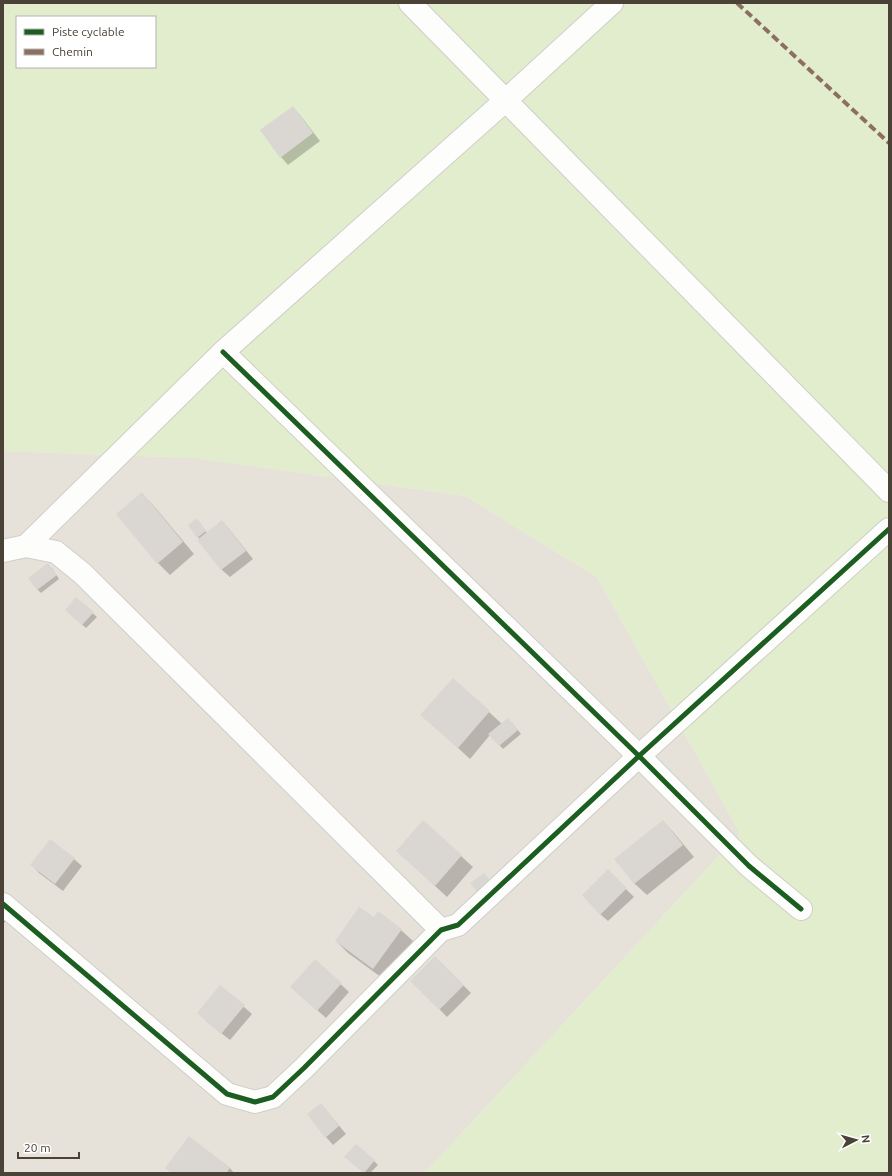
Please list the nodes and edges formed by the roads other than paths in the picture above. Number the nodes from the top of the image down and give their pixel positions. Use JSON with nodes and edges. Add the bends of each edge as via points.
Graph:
{"nodes":[{"id":1,"x":410,"y":3,"type":"edge"},
{"id":2,"x":612,"y":3,"type":"edge"},
{"id":3,"x":506,"y":100,"type":"junction"},
{"id":4,"x":223,"y":352,"type":"junction"},
{"id":5,"x":889,"y":492,"type":"edge"},
{"id":6,"x":889,"y":530,"type":"edge"},
{"id":7,"x":26,"y":546,"type":"junction"},
{"id":8,"x":3,"y":551,"type":"edge"},
{"id":9,"x":639,"y":756,"type":"junction"},
{"id":10,"x":3,"y":904,"type":"edge"},
{"id":11,"x":802,"y":909,"type":"dead end"},
{"id":12,"x":441,"y":930,"type":"junction"}],
"edges":[{"from":1,"to":3,"type":"street"},
{"from":2,"to":3,"type":"street"},
{"from":3,"to":4,"type":"street"},
{"from":3,"to":5,"type":"street"},
{"from":4,"to":7,"type":"street"},
{"from":4,"to":9,"type":"street"},
{"from":6,"to":9,"type":"street"},
{"from":7,"to":8,"type":"street"},
{"from":7,"to":12,"type":"street","via":[[56,552],[83,574]]},
{"from":9,"to":11,"type":"street","via":[[749,866]]},
{"from":9,"to":12,"type":"street","via":[[458,925]]},
{"from":10,"to":12,"type":"street","via":[[227,1094],[255,1102],[273,1097]]}]}
